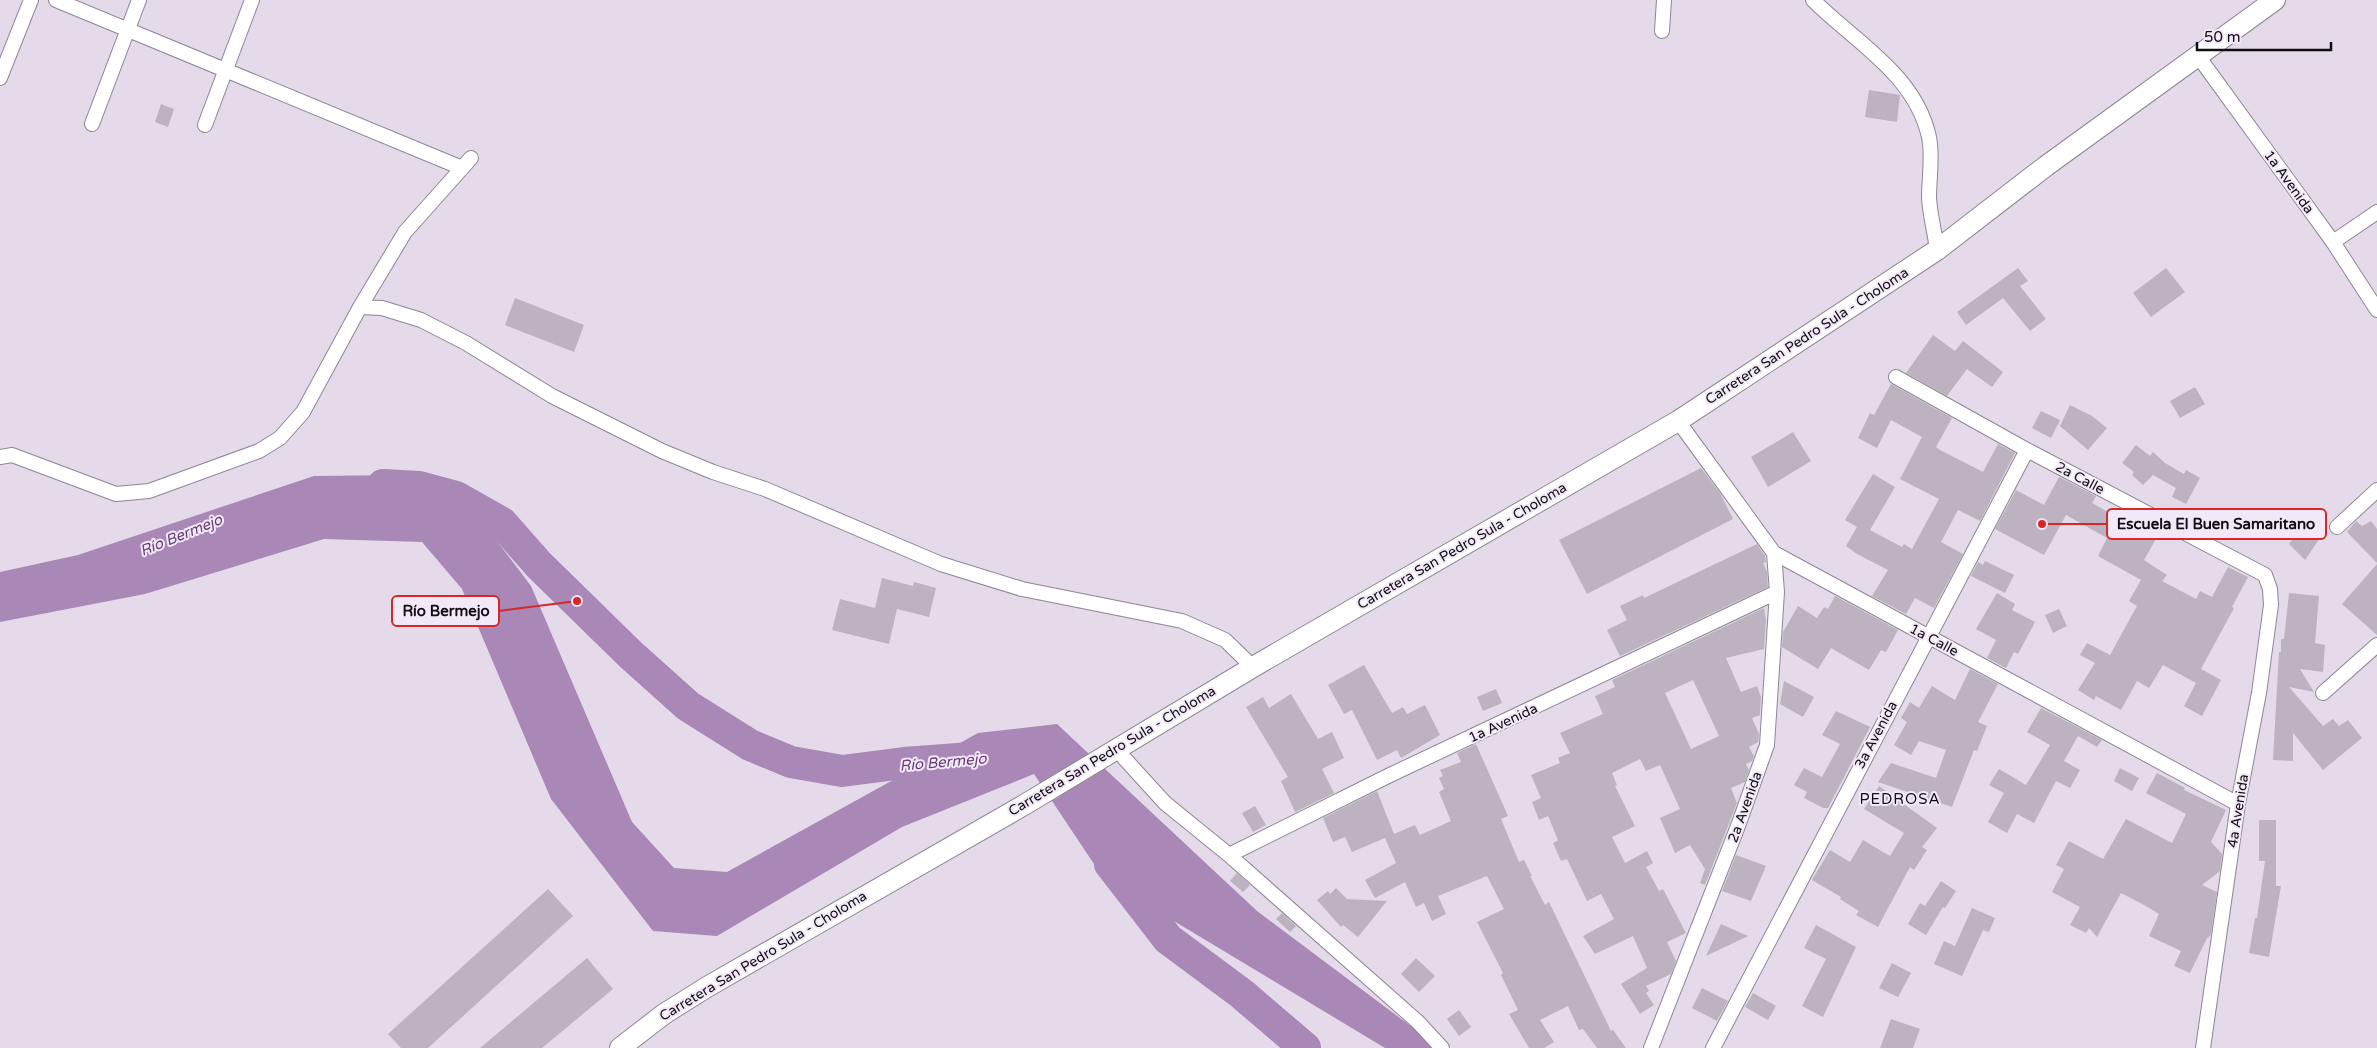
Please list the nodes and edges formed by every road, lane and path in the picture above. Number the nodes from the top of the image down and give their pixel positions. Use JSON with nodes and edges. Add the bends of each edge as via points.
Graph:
{"nodes":[{"id":1,"x":31,"y":0,"type":"edge"},
{"id":2,"x":56,"y":0,"type":"edge"},
{"id":3,"x":139,"y":0,"type":"edge"},
{"id":4,"x":252,"y":0,"type":"edge"},
{"id":5,"x":1664,"y":0,"type":"edge"},
{"id":6,"x":1813,"y":0,"type":"edge"},
{"id":7,"x":2275,"y":0,"type":"edge"},
{"id":8,"x":128,"y":30,"type":"junction"},
{"id":9,"x":1662,"y":31,"type":"dead end"},
{"id":10,"x":2198,"y":56,"type":"junction"},
{"id":11,"x":226,"y":71,"type":"junction"},
{"id":12,"x":0,"y":78,"type":"edge"},
{"id":13,"x":92,"y":124,"type":"dead end"},
{"id":14,"x":205,"y":125,"type":"dead end"},
{"id":15,"x":471,"y":158,"type":"dead end"},
{"id":16,"x":462,"y":168,"type":"junction"},
{"id":17,"x":2377,"y":212,"type":"edge"},
{"id":18,"x":2333,"y":242,"type":"junction"},
{"id":19,"x":1937,"y":250,"type":"junction"},
{"id":20,"x":360,"y":307,"type":"junction"},
{"id":21,"x":2377,"y":310,"type":"edge"},
{"id":22,"x":1896,"y":377,"type":"dead end"},
{"id":23,"x":1678,"y":421,"type":"junction"},
{"id":24,"x":2027,"y":450,"type":"junction"},
{"id":25,"x":0,"y":457,"type":"edge"},
{"id":26,"x":2377,"y":490,"type":"edge"},
{"id":27,"x":2337,"y":527,"type":"dead end"},
{"id":28,"x":1774,"y":553,"type":"junction"},
{"id":29,"x":2265,"y":574,"type":"joint"},
{"id":30,"x":1777,"y":592,"type":"junction"},
{"id":31,"x":1927,"y":636,"type":"junction"},
{"id":32,"x":2377,"y":645,"type":"edge"},
{"id":33,"x":1253,"y":667,"type":"junction"},
{"id":34,"x":2324,"y":693,"type":"dead end"},
{"id":35,"x":1113,"y":752,"type":"junction"},
{"id":36,"x":2238,"y":804,"type":"junction"},
{"id":37,"x":1229,"y":855,"type":"junction"},
{"id":38,"x":620,"y":1048,"type":"edge"},
{"id":39,"x":1442,"y":1048,"type":"edge"},
{"id":40,"x":1651,"y":1048,"type":"edge"},
{"id":41,"x":1713,"y":1048,"type":"edge"},
{"id":42,"x":2203,"y":1048,"type":"edge"}],
"edges":[{"from":1,"to":12,"type":"street"},
{"from":2,"to":8,"type":"street"},
{"from":3,"to":8,"type":"street"},
{"from":4,"to":11,"type":"street"},
{"from":5,"to":9,"type":"street"},
{"from":6,"to":19,"type":"street","via":[[1894,73],[1921,112],[1929,138],[1929,200]]},
{"from":7,"to":10,"type":"main road","name":"Carretera San Pedro Sula - Choloma"},
{"from":8,"to":11,"type":"street"},
{"from":8,"to":13,"type":"street"},
{"from":10,"to":18,"type":"street","name":"1a Avenida"},
{"from":10,"to":19,"type":"main road","name":"Carretera San Pedro Sula - Choloma"},
{"from":11,"to":14,"type":"street"},
{"from":11,"to":16,"type":"street"},
{"from":15,"to":16,"type":"street"},
{"from":16,"to":20,"type":"street","via":[[405,232]]},
{"from":17,"to":18,"type":"street"},
{"from":18,"to":21,"type":"street","name":"1a Avenida"},
{"from":19,"to":23,"type":"main road","name":"Carretera San Pedro Sula - Choloma"},
{"from":20,"to":25,"type":"street","via":[[303,412],[280,438],[244,458],[149,491],[116,494],[12,455]]},
{"from":20,"to":33,"type":"street","via":[[382,308],[421,320],[466,343],[552,396],[662,451],[713,472],[781,496],[942,564],[1022,589],[1182,620],[1225,640]]},
{"from":22,"to":24,"type":"street","name":"2a Calle"},
{"from":23,"to":28,"type":"street","name":"1a Calle"},
{"from":23,"to":33,"type":"main road","name":"Carretera San Pedro Sula - Choloma"},
{"from":24,"to":29,"type":"street","name":"2a Calle"},
{"from":24,"to":31,"type":"street","name":"3a Avenida"},
{"from":26,"to":27,"type":"street"},
{"from":28,"to":30,"type":"street","name":"2a Avenida"},
{"from":28,"to":31,"type":"street","name":"1a Calle"},
{"from":29,"to":36,"type":"street","name":"4a Avenida","via":[[2271,605]]},
{"from":30,"to":37,"type":"street","name":"1a Avenida"},
{"from":30,"to":40,"type":"street","name":"2a Avenida","via":[[1767,745]]},
{"from":31,"to":36,"type":"street","name":"1a Calle"},
{"from":31,"to":41,"type":"street","name":"3a Avenida"},
{"from":32,"to":34,"type":"street"},
{"from":33,"to":35,"type":"main road","name":"Carretera San Pedro Sula - Choloma"},
{"from":35,"to":37,"type":"street","via":[[1124,758],[1165,803]]},
{"from":35,"to":38,"type":"main road","name":"Carretera San Pedro Sula - Choloma","via":[[707,987],[664,1014]]},
{"from":36,"to":42,"type":"street","name":"4a Avenida"},
{"from":37,"to":39,"type":"street","via":[[1418,1022]]}]}
